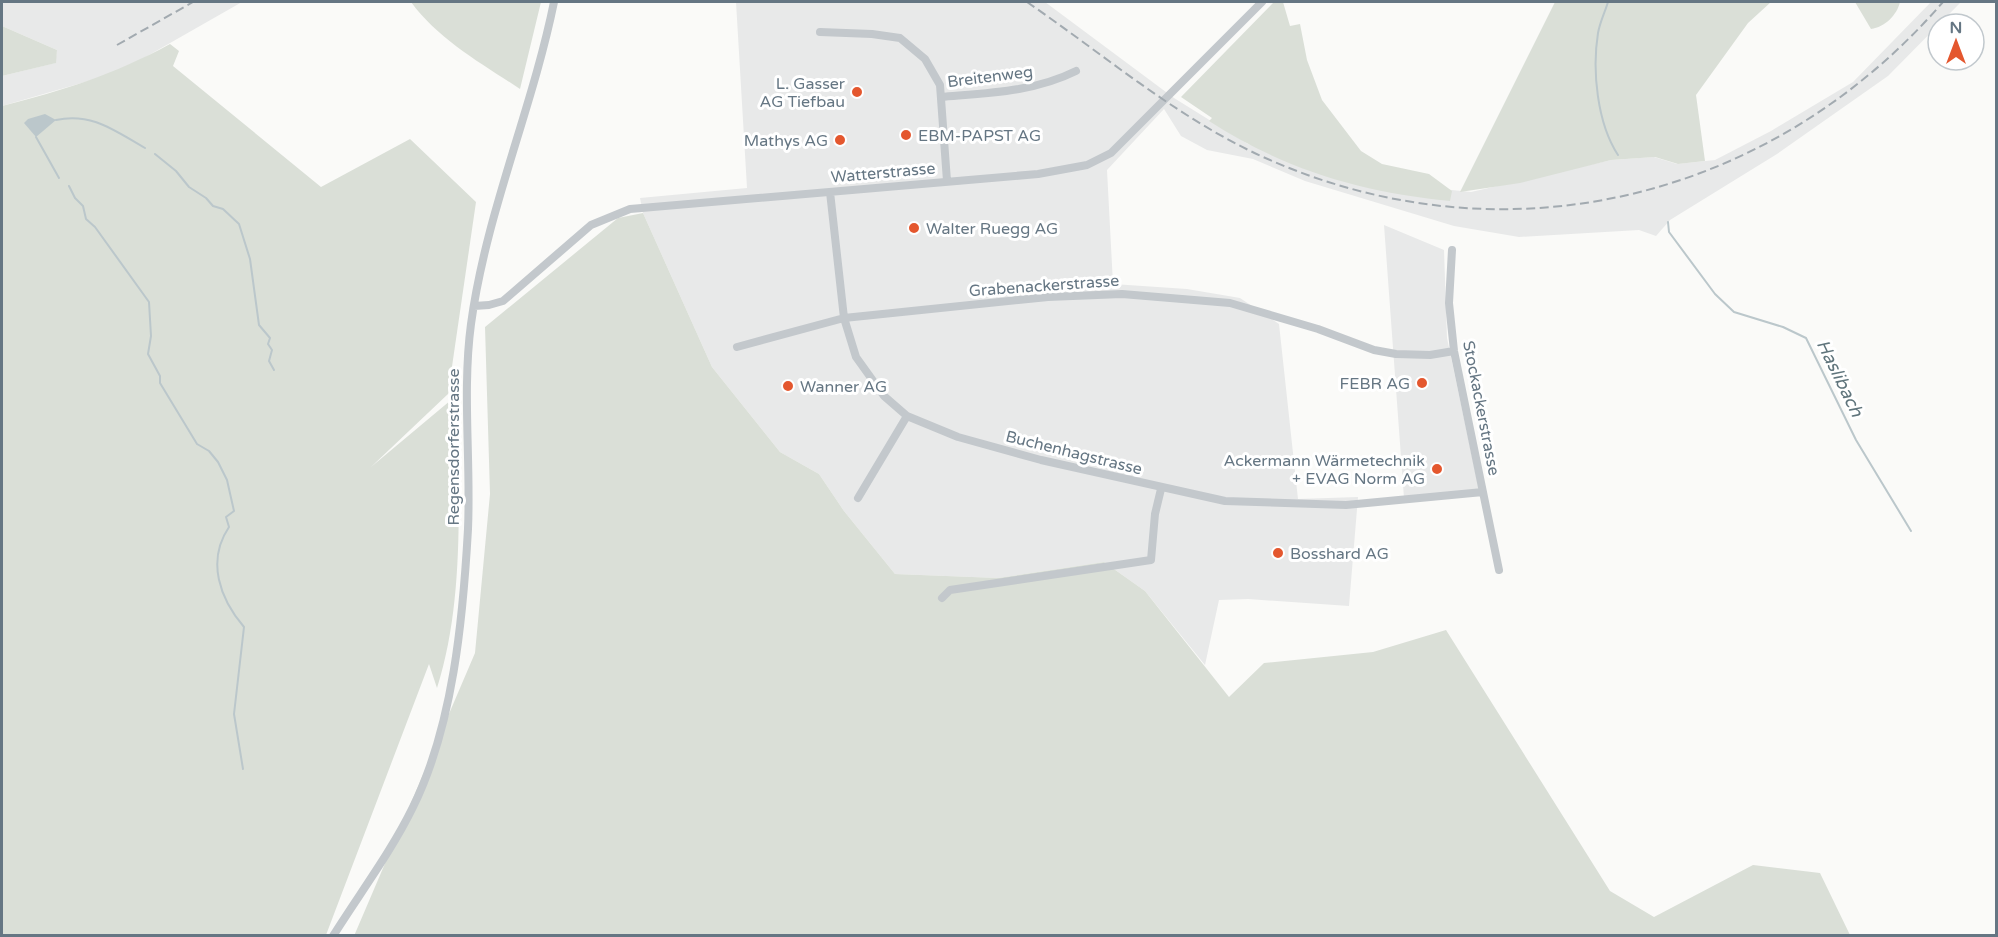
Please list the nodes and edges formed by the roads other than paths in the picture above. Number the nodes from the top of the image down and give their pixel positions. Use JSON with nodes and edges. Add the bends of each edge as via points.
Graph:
{"nodes":[{"id":1,"x":554,"y":2,"type":"edge"},
{"id":2,"x":1262,"y":2,"type":"edge"},
{"id":3,"x":820,"y":32,"type":"dead end"},
{"id":4,"x":1076,"y":71,"type":"dead end"},
{"id":5,"x":941,"y":97,"type":"junction"},
{"id":6,"x":947,"y":181,"type":"junction"},
{"id":7,"x":830,"y":192,"type":"junction"},
{"id":8,"x":1452,"y":250,"type":"dead end"},
{"id":9,"x":474,"y":306,"type":"junction"},
{"id":10,"x":844,"y":318,"type":"junction"},
{"id":11,"x":737,"y":348,"type":"dead end"},
{"id":12,"x":1454,"y":351,"type":"junction"},
{"id":13,"x":907,"y":416,"type":"junction"},
{"id":14,"x":1161,"y":489,"type":"junction"},
{"id":15,"x":1483,"y":492,"type":"junction"},
{"id":16,"x":858,"y":498,"type":"dead end"},
{"id":17,"x":1499,"y":570,"type":"dead end"},
{"id":18,"x":942,"y":598,"type":"dead end"},
{"id":19,"x":333,"y":936,"type":"edge"}],
"edges":[{"from":1,"to":9,"type":"street","name":"Regensdorferstrasse","via":[[532,94],[485,249]]},
{"from":2,"to":6,"type":"street","name":"Watterstrasse","via":[[1136,130],[1100,159],[1058,172]]},
{"from":3,"to":5,"type":"street","via":[[900,39],[925,59],[940,85]]},
{"from":4,"to":5,"type":"street","name":"Breitenweg","via":[[1055,82],[1026,89]]},
{"from":5,"to":6,"type":"street"},
{"from":6,"to":7,"type":"street","name":"Watterstrasse"},
{"from":7,"to":9,"type":"street","name":"Watterstrasse","via":[[647,206],[615,213],[591,225],[503,301]]},
{"from":7,"to":10,"type":"street","name":"Buchenhagstrasse"},
{"from":8,"to":12,"type":"street","name":"Stockackerstrasse","via":[[1449,303]]},
{"from":9,"to":19,"type":"street","name":"Regensdorferstrasse","via":[[468,379],[468,530],[445,709],[431,763],[413,807]]},
{"from":10,"to":11,"type":"street","name":"Grabenackerstrasse"},
{"from":10,"to":12,"type":"street","name":"Grabenackerstrasse","via":[[1048,297],[1122,294],[1230,303],[1396,354]]},
{"from":10,"to":13,"type":"street","name":"Buchenhagstrasse","via":[[856,357],[884,396]]},
{"from":12,"to":15,"type":"street","name":"Stockackerstrasse"},
{"from":13,"to":14,"type":"street","name":"Buchenhagstrasse","via":[[970,440]]},
{"from":13,"to":16,"type":"street"},
{"from":14,"to":15,"type":"street","name":"Buchenhagstrasse","via":[[1225,501],[1312,506]]},
{"from":14,"to":18,"type":"street","via":[[1151,560],[950,590]]},
{"from":15,"to":17,"type":"street","name":"Stockackerstrasse"}]}
